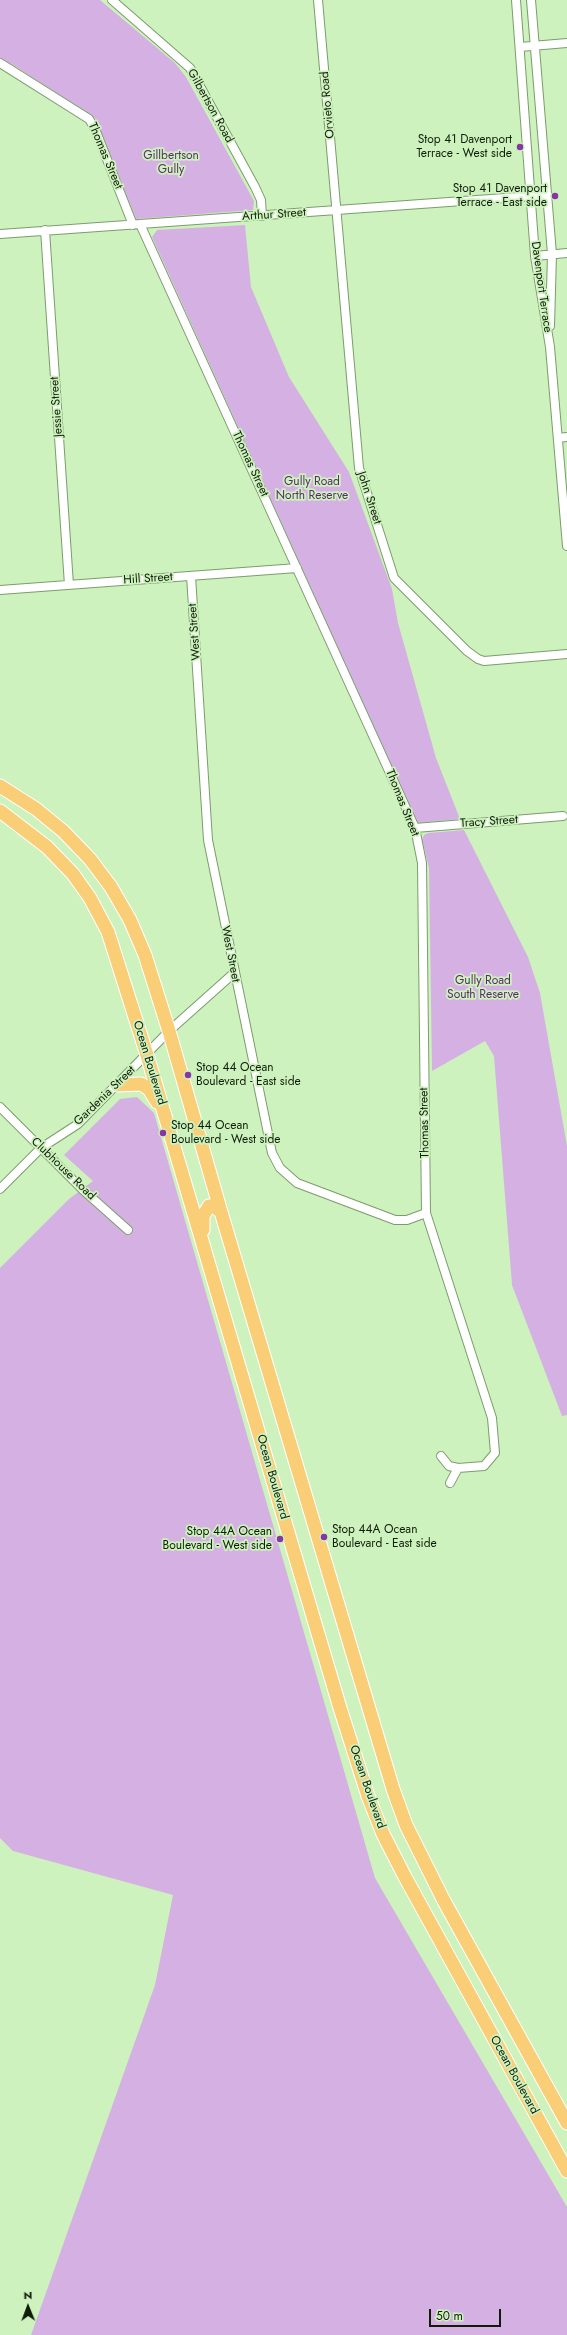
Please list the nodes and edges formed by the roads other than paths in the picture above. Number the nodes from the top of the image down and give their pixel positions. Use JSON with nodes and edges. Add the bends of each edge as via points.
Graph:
{"nodes":[{"id":1,"x":112,"y":0,"type":"edge"},
{"id":2,"x":318,"y":0,"type":"edge"},
{"id":3,"x":516,"y":0,"type":"edge"},
{"id":4,"x":531,"y":0,"type":"edge"},
{"id":5,"x":567,"y":43,"type":"edge"},
{"id":6,"x":535,"y":46,"type":"junction"},
{"id":7,"x":520,"y":47,"type":"junction"},
{"id":8,"x":0,"y":63,"type":"edge"},
{"id":9,"x":547,"y":195,"type":"junction"},
{"id":10,"x":531,"y":196,"type":"junction"},
{"id":11,"x":338,"y":210,"type":"junction"},
{"id":12,"x":262,"y":216,"type":"junction"},
{"id":13,"x":136,"y":224,"type":"junction"},
{"id":14,"x":45,"y":230,"type":"junction"},
{"id":15,"x":0,"y":234,"type":"edge"},
{"id":16,"x":567,"y":253,"type":"edge"},
{"id":17,"x":552,"y":254,"type":"junction"},
{"id":18,"x":535,"y":256,"type":"junction"},
{"id":19,"x":550,"y":347,"type":"junction"},
{"id":20,"x":567,"y":437,"type":"edge"},
{"id":21,"x":558,"y":438,"type":"junction"},
{"id":22,"x":567,"y":546,"type":"edge"},
{"id":23,"x":297,"y":568,"type":"junction"},
{"id":24,"x":191,"y":576,"type":"junction"},
{"id":25,"x":69,"y":585,"type":"junction"},
{"id":26,"x":0,"y":590,"type":"edge"},
{"id":27,"x":567,"y":654,"type":"edge"},
{"id":28,"x":0,"y":786,"type":"edge"},
{"id":29,"x":0,"y":811,"type":"edge"},
{"id":30,"x":563,"y":816,"type":"dead end"},
{"id":31,"x":415,"y":828,"type":"junction"},
{"id":32,"x":234,"y":973,"type":"junction"},
{"id":33,"x":169,"y":1030,"type":"junction"},
{"id":34,"x":147,"y":1055,"type":"junction"},
{"id":35,"x":117,"y":1085,"type":"junction"},
{"id":36,"x":0,"y":1107,"type":"edge"},
{"id":37,"x":169,"y":1129,"type":"junction"},
{"id":38,"x":41,"y":1148,"type":"junction"},
{"id":39,"x":0,"y":1189,"type":"edge"},
{"id":40,"x":221,"y":1212,"type":"junction"},
{"id":41,"x":426,"y":1213,"type":"junction"},
{"id":42,"x":128,"y":1230,"type":"dead end"},
{"id":43,"x":207,"y":1256,"type":"junction"},
{"id":44,"x":441,"y":1456,"type":"dead end"},
{"id":45,"x":458,"y":1468,"type":"junction"},
{"id":46,"x":450,"y":1483,"type":"dead end"},
{"id":47,"x":567,"y":2122,"type":"edge"},
{"id":48,"x":567,"y":2172,"type":"edge"}],
"edges":[{"from":1,"to":12,"type":"street","name":"Gilbertson Road","via":[[190,68],[255,187],[261,200]]},
{"from":2,"to":11,"type":"street","name":"Orvieto Road"},
{"from":3,"to":7,"type":"street","name":"Davenport Terrace"},
{"from":4,"to":6,"type":"street","name":"Davenport Terrace"},
{"from":5,"to":6,"type":"street"},
{"from":6,"to":7,"type":"street"},
{"from":6,"to":9,"type":"street","name":"Davenport Terrace"},
{"from":7,"to":10,"type":"street","name":"Davenport Terrace"},
{"from":8,"to":13,"type":"street","name":"Thomas Street","via":[[89,119]]},
{"from":9,"to":10,"type":"street","name":"Arthur Street"},
{"from":9,"to":17,"type":"street","name":"Davenport Terrace"},
{"from":10,"to":11,"type":"street","name":"Arthur Street"},
{"from":10,"to":18,"type":"street","name":"Davenport Terrace"},
{"from":11,"to":12,"type":"street","name":"Arthur Street"},
{"from":11,"to":27,"type":"street","name":"John Street","via":[[359,468],[394,578],[478,659],[484,661]]},
{"from":12,"to":13,"type":"street","name":"Arthur Street"},
{"from":13,"to":14,"type":"street","name":"Arthur Street"},
{"from":13,"to":23,"type":"street","name":"Thomas Street"},
{"from":14,"to":15,"type":"street","name":"Arthur Street"},
{"from":14,"to":25,"type":"street","name":"Jessie Street"},
{"from":16,"to":17,"type":"street"},
{"from":17,"to":18,"type":"street"},
{"from":17,"to":19,"type":"street","name":"Davenport Terrace"},
{"from":18,"to":19,"type":"street","name":"Davenport Terrace"},
{"from":19,"to":21,"type":"street"},
{"from":20,"to":21,"type":"street"},
{"from":21,"to":22,"type":"street"},
{"from":23,"to":24,"type":"street","name":"Hill Street"},
{"from":23,"to":31,"type":"street","name":"Thomas Street"},
{"from":24,"to":25,"type":"street","name":"Hill Street"},
{"from":24,"to":32,"type":"street","name":"West Street","via":[[208,840]]},
{"from":25,"to":26,"type":"street","name":"Hill Street"},
{"from":28,"to":33,"type":"main road","name":"Ocean Boulevard","via":[[36,809],[63,831],[112,887],[145,955]]},
{"from":29,"to":34,"type":"main road","name":"Ocean Boulevard","via":[[47,847],[73,874],[90,898],[108,932]]},
{"from":30,"to":31,"type":"street","name":"Tracy Street"},
{"from":31,"to":41,"type":"street","name":"Thomas Street","via":[[422,862]]},
{"from":32,"to":33,"type":"street","name":"Gardenia Street"},
{"from":32,"to":41,"type":"street","name":"West Street","via":[[272,1153],[280,1168],[297,1183],[395,1220],[407,1220]]},
{"from":33,"to":34,"type":"street","name":"Gardenia Street"},
{"from":33,"to":40,"type":"main road","name":"Ocean Boulevard"},
{"from":34,"to":35,"type":"street","name":"Gardenia Street"},
{"from":34,"to":37,"type":"main road","name":"Ocean Boulevard"},
{"from":35,"to":37,"type":"main road","via":[[142,1084],[149,1089],[155,1096]]},
{"from":35,"to":38,"type":"street","name":"Gardenia Street","via":[[78,1124]]},
{"from":36,"to":38,"type":"street","name":"Clubhouse Road"},
{"from":37,"to":43,"type":"main road","name":"Ocean Boulevard"},
{"from":38,"to":39,"type":"street","name":"Gardenia Street"},
{"from":38,"to":42,"type":"street","name":"Clubhouse Road"},
{"from":40,"to":43,"type":"main road","via":[[214,1206],[209,1206],[205,1210],[203,1230]]},
{"from":40,"to":47,"type":"main road","name":"Ocean Boulevard","via":[[371,1717],[406,1825],[474,1958]]},
{"from":41,"to":45,"type":"street","name":"Thomas Street","via":[[492,1418],[495,1453],[484,1466]]},
{"from":43,"to":48,"type":"main road","name":"Ocean Boulevard","via":[[368,1796],[383,1834],[405,1877]]},
{"from":44,"to":45,"type":"street","via":[[448,1466]]},
{"from":45,"to":46,"type":"street"}]}
